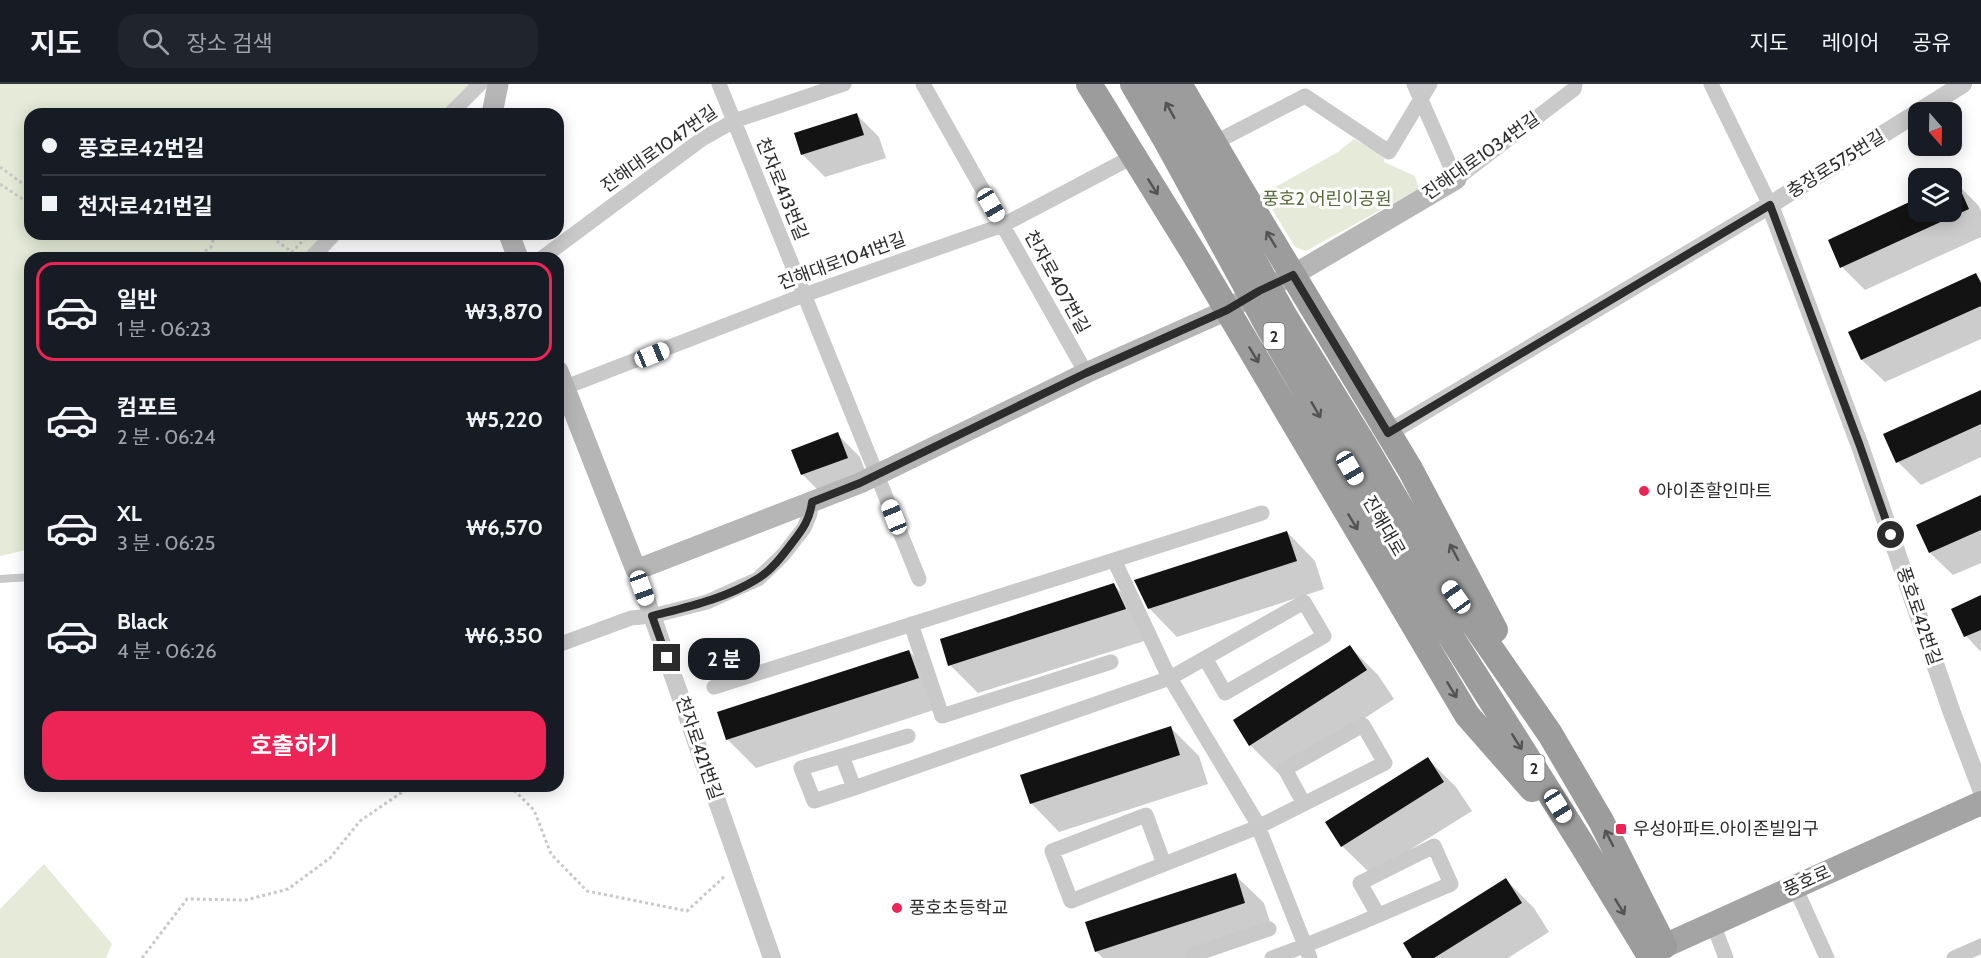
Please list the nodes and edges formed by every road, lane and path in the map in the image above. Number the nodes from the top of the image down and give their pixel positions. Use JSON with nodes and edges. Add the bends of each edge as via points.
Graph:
{"nodes":[{"id":1,"x":480,"y":84,"type":"edge"},
{"id":2,"x":498,"y":84,"type":"edge"},
{"id":3,"x":719,"y":84,"type":"edge"},
{"id":4,"x":844,"y":84,"type":"edge"},
{"id":5,"x":923,"y":84,"type":"edge"},
{"id":6,"x":1089,"y":84,"type":"edge"},
{"id":7,"x":1133,"y":84,"type":"edge"},
{"id":8,"x":1155,"y":84,"type":"edge"},
{"id":9,"x":1179,"y":84,"type":"edge"},
{"id":10,"x":1414,"y":84,"type":"edge"},
{"id":11,"x":1430,"y":84,"type":"edge"},
{"id":12,"x":1711,"y":84,"type":"edge"},
{"id":13,"x":1963,"y":84,"type":"edge"},
{"id":14,"x":1575,"y":86,"type":"edge"},
{"id":15,"x":1307,"y":90,"type":"edge"},
{"id":16,"x":1421,"y":100,"type":"junction"},
{"id":17,"x":456,"y":108,"type":"edge"},
{"id":18,"x":493,"y":108,"type":"edge"},
{"id":19,"x":734,"y":121,"type":"junction"},
{"id":20,"x":1214,"y":143,"type":"junction"},
{"id":21,"x":1134,"y":156,"type":"junction"},
{"id":22,"x":0,"y":166,"type":"edge"},
{"id":23,"x":1456,"y":178,"type":"junction"},
{"id":24,"x":0,"y":184,"type":"edge"},
{"id":25,"x":24,"y":184,"type":"edge"},
{"id":26,"x":24,"y":200,"type":"edge"},
{"id":27,"x":1770,"y":205,"type":"junction"},
{"id":28,"x":1003,"y":225,"type":"junction"},
{"id":29,"x":213,"y":240,"type":"edge"},
{"id":30,"x":275,"y":240,"type":"edge"},
{"id":31,"x":303,"y":240,"type":"edge"},
{"id":32,"x":328,"y":240,"type":"edge"},
{"id":33,"x":204,"y":252,"type":"edge"},
{"id":34,"x":292,"y":252,"type":"joint"},
{"id":35,"x":316,"y":252,"type":"edge"},
{"id":36,"x":550,"y":252,"type":"edge"},
{"id":37,"x":1293,"y":275,"type":"junction"},
{"id":38,"x":804,"y":295,"type":"junction"},
{"id":39,"x":1227,"y":310,"type":"junction"},
{"id":40,"x":1086,"y":373,"type":"junction"},
{"id":41,"x":564,"y":382,"type":"edge"},
{"id":42,"x":564,"y":393,"type":"edge"},
{"id":43,"x":1388,"y":433,"type":"junction"},
{"id":44,"x":876,"y":475,"type":"junction"},
{"id":45,"x":812,"y":502,"type":"junction"},
{"id":46,"x":1262,"y":513,"type":"dead end"},
{"id":47,"x":1114,"y":560,"type":"junction"},
{"id":48,"x":636,"y":570,"type":"junction"},
{"id":49,"x":24,"y":577,"type":"edge"},
{"id":50,"x":0,"y":579,"type":"edge"},
{"id":51,"x":919,"y":579,"type":"dead end"},
{"id":52,"x":1430,"y":582,"type":"junction"},
{"id":53,"x":652,"y":616,"type":"junction"},
{"id":54,"x":911,"y":624,"type":"junction"},
{"id":55,"x":564,"y":643,"type":"edge"},
{"id":56,"x":1205,"y":658,"type":"junction"},
{"id":57,"x":1111,"y":662,"type":"dead end"},
{"id":58,"x":1170,"y":678,"type":"junction"},
{"id":59,"x":714,"y":687,"type":"dead end"},
{"id":60,"x":1550,"y":734,"type":"junction"},
{"id":61,"x":908,"y":736,"type":"dead end"},
{"id":62,"x":842,"y":756,"type":"junction"},
{"id":63,"x":854,"y":788,"type":"junction"},
{"id":64,"x":1981,"y":789,"type":"edge"},
{"id":65,"x":402,"y":792,"type":"edge"},
{"id":66,"x":516,"y":792,"type":"edge"},
{"id":67,"x":1981,"y":803,"type":"edge"},
{"id":68,"x":1304,"y":804,"type":"junction"},
{"id":69,"x":1258,"y":827,"type":"junction"},
{"id":70,"x":1583,"y":846,"type":"junction"},
{"id":71,"x":1164,"y":864,"type":"junction"},
{"id":72,"x":741,"y":869,"type":"junction"},
{"id":73,"x":1795,"y":887,"type":"junction"},
{"id":74,"x":1378,"y":915,"type":"junction"},
{"id":75,"x":1713,"y":924,"type":"junction"},
{"id":76,"x":1269,"y":929,"type":"dead end"},
{"id":77,"x":1981,"y":946,"type":"edge"},
{"id":78,"x":1308,"y":952,"type":"edge"},
{"id":79,"x":1653,"y":954,"type":"edge"},
{"id":80,"x":1192,"y":957,"type":"edge"},
{"id":81,"x":142,"y":958,"type":"edge"},
{"id":82,"x":772,"y":958,"type":"edge"},
{"id":83,"x":1272,"y":958,"type":"edge"},
{"id":84,"x":1726,"y":958,"type":"edge"},
{"id":85,"x":1827,"y":958,"type":"edge"},
{"id":86,"x":1954,"y":958,"type":"edge"}],
"edges":[{"from":1,"to":17,"type":"street"},
{"from":2,"to":18,"type":"main road"},
{"from":3,"to":19,"type":"street","name":"천자로413번길"},
{"from":4,"to":19,"type":"street","name":"진해대로1047번길"},
{"from":5,"to":28,"type":"street","name":"천자로407번길"},
{"from":6,"to":21,"type":"highway"},
{"from":7,"to":52,"type":"highway","name":"진해대로","number":"2","one_way":true,"via":[[1270,330]]},
{"from":52,"to":8,"type":"highway","name":"진해대로","number":"2","one_way":true,"via":[[1363,443],[1284,315]]},
{"from":9,"to":20,"type":"highway"},
{"from":10,"to":16,"type":"street"},
{"from":11,"to":16,"type":"street"},
{"from":12,"to":27,"type":"street"},
{"from":13,"to":27,"type":"street","name":"충장로575번길"},
{"from":14,"to":23,"type":"street","name":"진해대로1034번길"},
{"from":15,"to":16,"type":"street","via":[[1389,153]]},
{"from":15,"to":20,"type":"street"},
{"from":16,"to":23,"type":"street"},
{"from":19,"to":36,"type":"street","name":"진해대로1047번길","via":[[702,139]]},
{"from":19,"to":38,"type":"street","name":"천자로413번길"},
{"from":37,"to":20,"type":"highway","one_way":true},
{"from":21,"to":28,"type":"street","name":"진해대로1041번길"},
{"from":21,"to":39,"type":"highway","one_way":true},
{"from":22,"to":25,"type":"path"},
{"from":23,"to":37,"type":"main road","name":"진해대로1034번길"},
{"from":24,"to":26,"type":"path"},
{"from":27,"to":43,"type":"street","name":"충장로575번길"},
{"from":27,"to":64,"type":"street","name":"풍호로42번길"},
{"from":28,"to":38,"type":"street","name":"진해대로1041번길"},
{"from":28,"to":40,"type":"street","name":"천자로407번길"},
{"from":29,"to":33,"type":"path"},
{"from":30,"to":34,"type":"path"},
{"from":31,"to":34,"type":"path"},
{"from":32,"to":35,"type":"street"},
{"from":37,"to":39,"type":"main road","name":"진해대로1034번길"},
{"from":37,"to":43,"type":"highway"},
{"from":38,"to":41,"type":"street","name":"진해대로1041번길"},
{"from":38,"to":44,"type":"street","name":"천자로413번길"},
{"from":39,"to":40,"type":"main road","name":"진해대로1034번길"},
{"from":39,"to":70,"type":"highway","one_way":true,"via":[[1467,715]]},
{"from":40,"to":44,"type":"main road","name":"진해대로1034번길"},
{"from":42,"to":48,"type":"main road","name":"천자로421번길"},
{"from":60,"to":43,"type":"highway","one_way":true},
{"from":44,"to":45,"type":"main road","name":"진해대로1034번길"},
{"from":44,"to":51,"type":"street","name":"천자로413번길"},
{"from":45,"to":48,"type":"main road","name":"진해대로1034번길"},
{"from":45,"to":53,"type":"street","via":[[804,528],[758,579],[707,602]]},
{"from":46,"to":47,"type":"street"},
{"from":47,"to":54,"type":"street"},
{"from":47,"to":58,"type":"street"},
{"from":48,"to":53,"type":"street","name":"천자로421번길"},
{"from":49,"to":50,"type":"lane"},
{"from":52,"to":60,"type":"highway","name":"진해대로","number":"2"},
{"from":52,"to":70,"type":"highway","name":"진해대로","number":"2","one_way":true},
{"from":53,"to":55,"type":"street","via":[[620,621]]},
{"from":53,"to":72,"type":"street","name":"천자로421번길"},
{"from":54,"to":57,"type":"street","via":[[942,716]]},
{"from":54,"to":59,"type":"street"},
{"from":56,"to":56,"type":"street","via":[[1304,602],[1324,636],[1226,693]]},
{"from":56,"to":58,"type":"street"},
{"from":58,"to":63,"type":"street"},
{"from":58,"to":69,"type":"street"},
{"from":79,"to":60,"type":"highway","name":"진해대로","number":"2","one_way":true,"via":[[1600,821]]},
{"from":61,"to":62,"type":"street"},
{"from":62,"to":63,"type":"street"},
{"from":62,"to":63,"type":"street","via":[[801,768],[814,801]]},
{"from":65,"to":81,"type":"path","via":[[360,821],[330,858],[288,889],[246,900],[186,899]]},
{"from":66,"to":72,"type":"path","via":[[534,810],[551,854],[587,891],[687,911],[723,877]]},
{"from":67,"to":73,"type":"main road","name":"풍호로"},
{"from":68,"to":68,"type":"street","via":[[1385,763],[1363,725],[1285,769]]},
{"from":68,"to":69,"type":"street"},
{"from":69,"to":71,"type":"street"},
{"from":69,"to":78,"type":"street"},
{"from":70,"to":79,"type":"highway","name":"진해대로","number":"2","one_way":true},
{"from":71,"to":71,"type":"street","via":[[1071,901],[1052,851],[1146,815]]},
{"from":72,"to":82,"type":"street","name":"천자로421번길"},
{"from":73,"to":75,"type":"main road","name":"풍호로"},
{"from":73,"to":85,"type":"street"},
{"from":74,"to":74,"type":"street","via":[[1451,884],[1434,846],[1360,883]]},
{"from":74,"to":78,"type":"street"},
{"from":75,"to":79,"type":"main road","name":"풍호로"},
{"from":75,"to":84,"type":"street"},
{"from":76,"to":80,"type":"street"},
{"from":77,"to":86,"type":"street"},
{"from":78,"to":83,"type":"street"}]}
